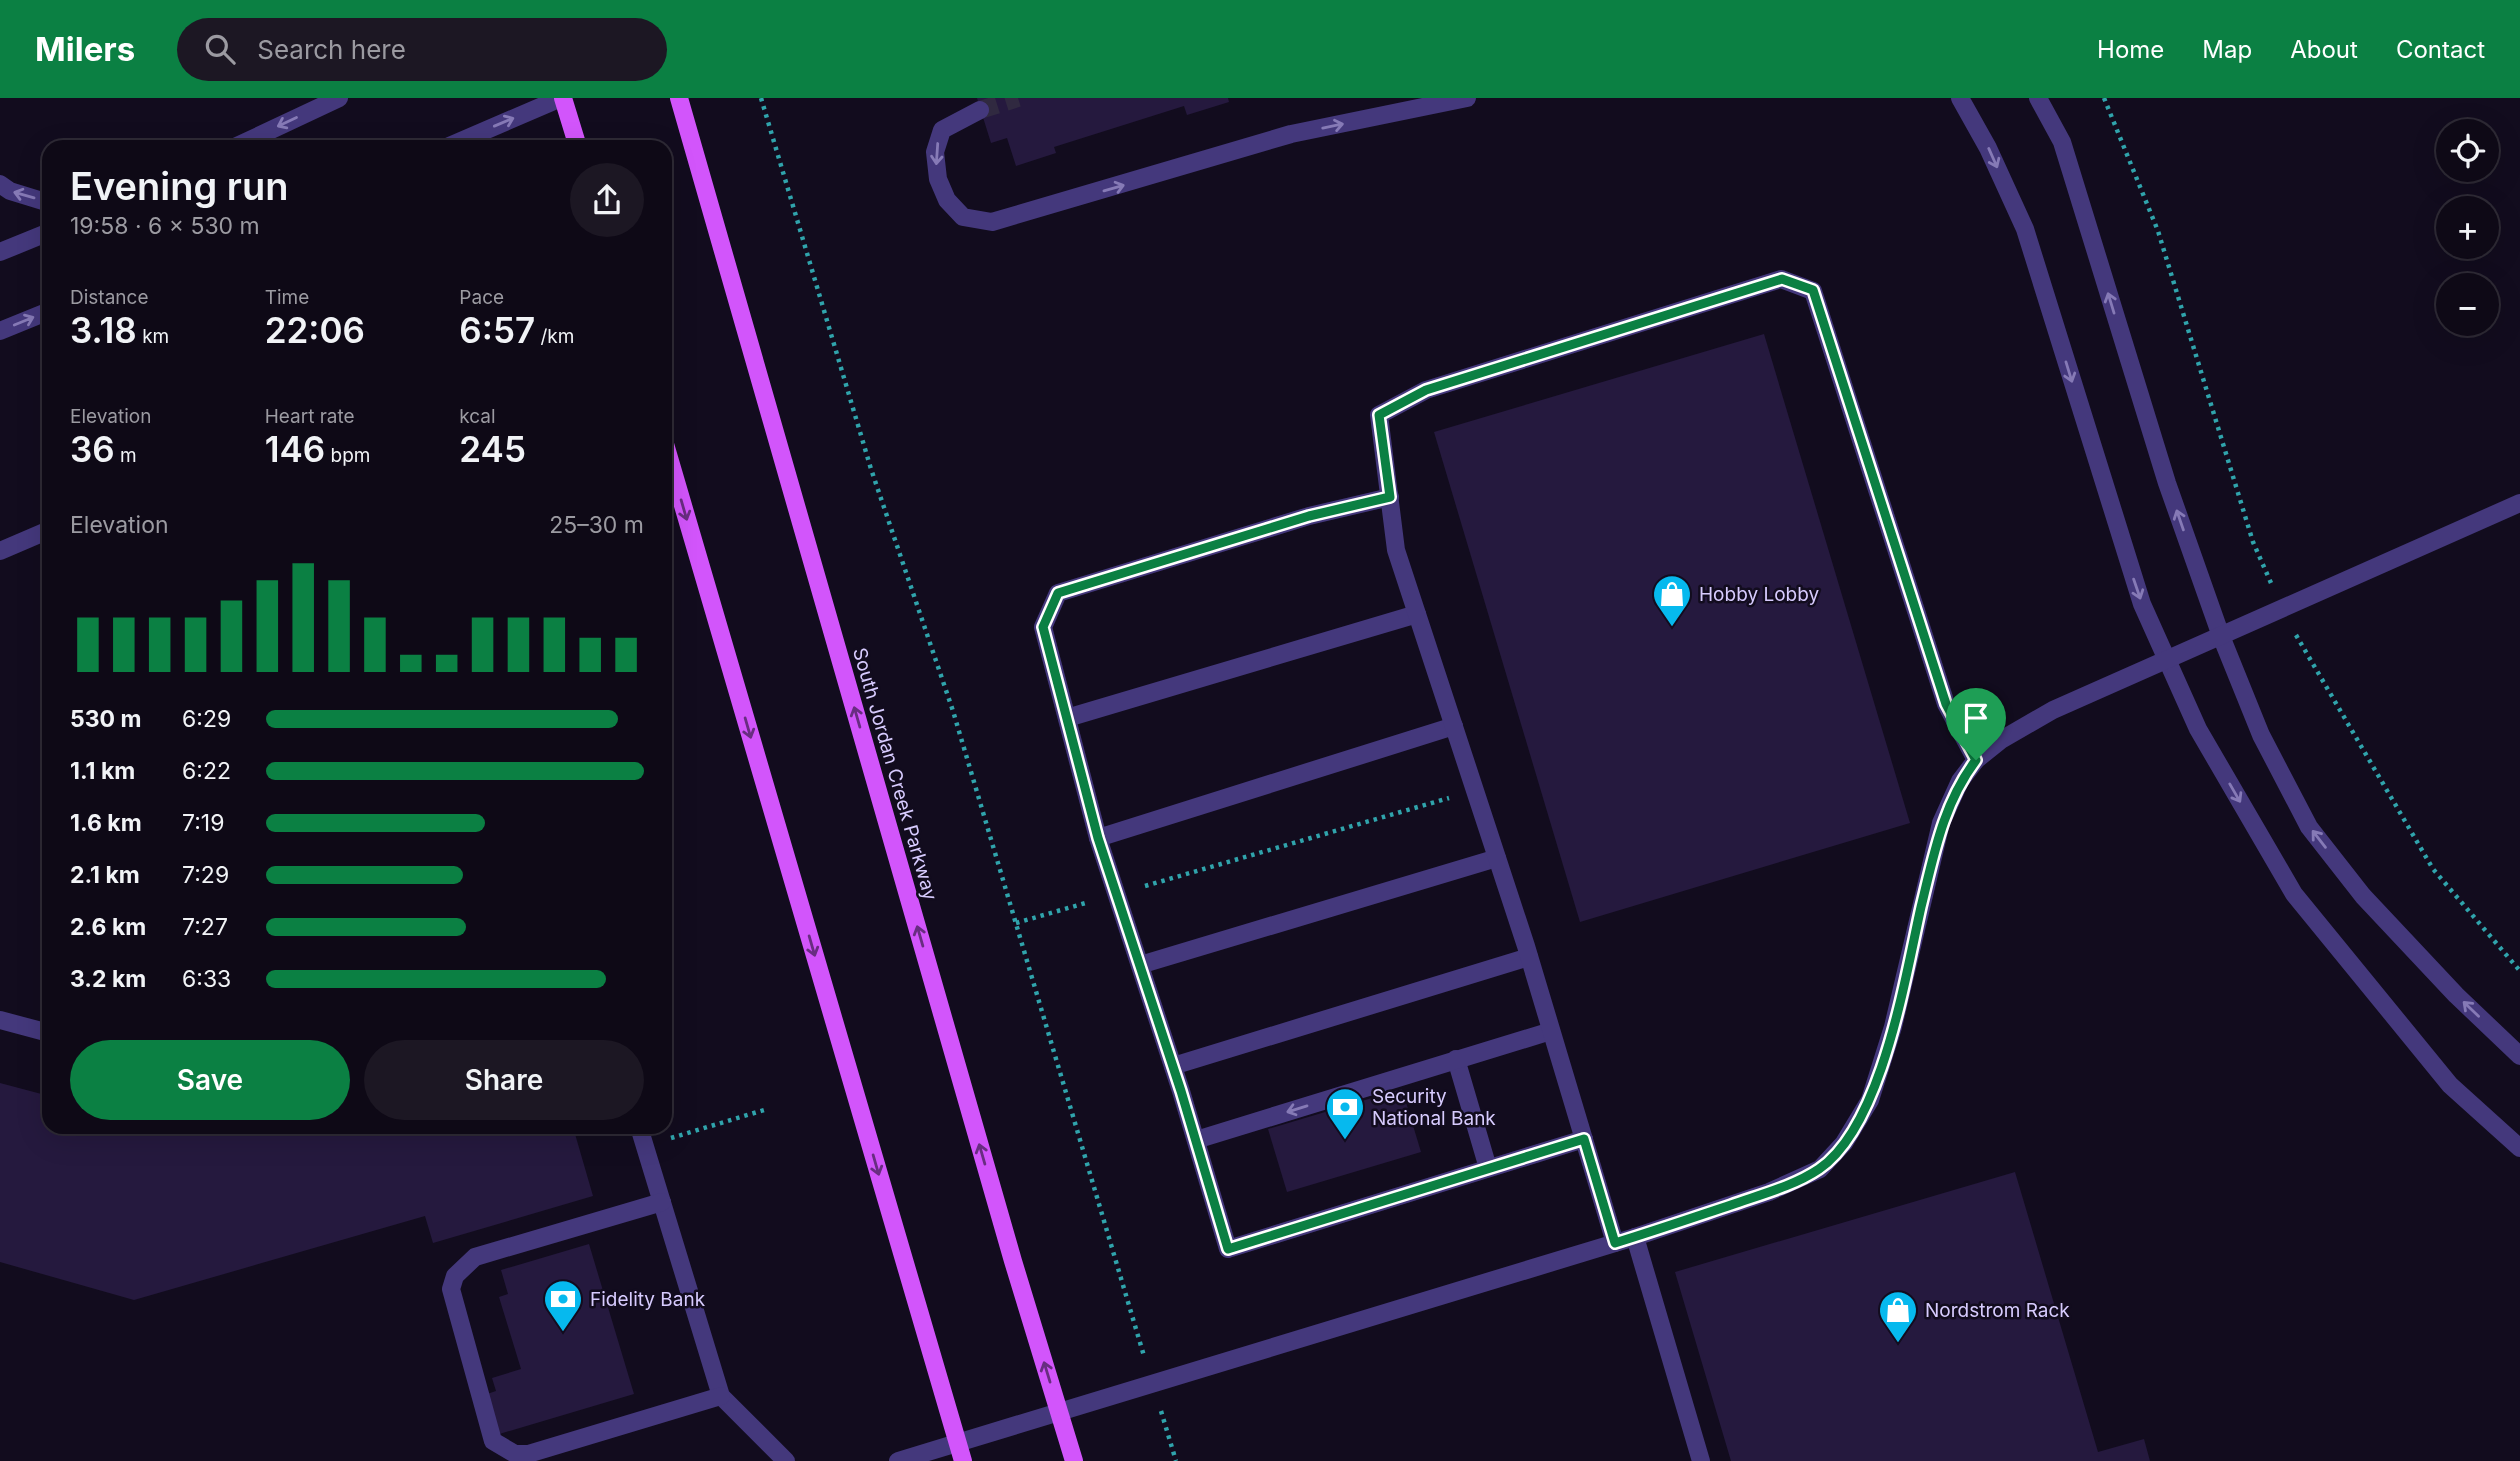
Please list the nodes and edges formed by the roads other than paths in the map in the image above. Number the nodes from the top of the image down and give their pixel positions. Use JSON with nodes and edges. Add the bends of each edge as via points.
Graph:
{"nodes":[{"id":1,"x":339,"y":98,"type":"edge"},
{"id":2,"x":562,"y":98,"type":"edge"},
{"id":3,"x":679,"y":98,"type":"edge"},
{"id":4,"x":1467,"y":98,"type":"edge"},
{"id":5,"x":1960,"y":98,"type":"edge"},
{"id":6,"x":2038,"y":98,"type":"edge"},
{"id":7,"x":980,"y":110,"type":"tunnel mouth"},
{"id":8,"x":250,"y":140,"type":"edge"},
{"id":9,"x":463,"y":140,"type":"edge"},
{"id":10,"x":576,"y":140,"type":"edge"},
{"id":11,"x":0,"y":184,"type":"edge"},
{"id":12,"x":42,"y":201,"type":"edge"},
{"id":13,"x":42,"y":235,"type":"edge"},
{"id":14,"x":0,"y":252,"type":"edge"},
{"id":15,"x":42,"y":314,"type":"edge"},
{"id":16,"x":0,"y":331,"type":"edge"},
{"id":17,"x":672,"y":468,"type":"edge"},
{"id":18,"x":1390,"y":497,"type":"junction"},
{"id":19,"x":2520,"y":503,"type":"edge"},
{"id":20,"x":42,"y":533,"type":"edge"},
{"id":21,"x":0,"y":551,"type":"edge"},
{"id":22,"x":1418,"y":614,"type":"junction"},
{"id":23,"x":2221,"y":636,"type":"junction"},
{"id":24,"x":2167,"y":661,"type":"junction"},
{"id":25,"x":1066,"y":718,"type":"junction"},
{"id":26,"x":1454,"y":726,"type":"junction"},
{"id":27,"x":1976,"y":760,"type":"junction"},
{"id":28,"x":1098,"y":838,"type":"junction"},
{"id":29,"x":1497,"y":858,"type":"junction"},
{"id":30,"x":1529,"y":957,"type":"junction"},
{"id":31,"x":1140,"y":965,"type":"junction"},
{"id":32,"x":0,"y":1020,"type":"edge"},
{"id":33,"x":42,"y":1030,"type":"edge"},
{"id":34,"x":1551,"y":1031,"type":"junction"},
{"id":35,"x":2520,"y":1056,"type":"edge"},
{"id":36,"x":1456,"y":1059,"type":"junction"},
{"id":37,"x":1173,"y":1066,"type":"junction"},
{"id":38,"x":641,"y":1134,"type":"edge"},
{"id":39,"x":1584,"y":1139,"type":"junction"},
{"id":40,"x":1196,"y":1140,"type":"junction"},
{"id":41,"x":2520,"y":1148,"type":"edge"},
{"id":42,"x":1488,"y":1168,"type":"junction"},
{"id":43,"x":662,"y":1202,"type":"junction"},
{"id":44,"x":1635,"y":1237,"type":"junction"},
{"id":45,"x":1615,"y":1243,"type":"junction"},
{"id":46,"x":721,"y":1396,"type":"junction"},
{"id":47,"x":1060,"y":1414,"type":"junction"},
{"id":48,"x":958,"y":1443,"type":"junction"},
{"id":49,"x":786,"y":1461,"type":"edge"},
{"id":50,"x":898,"y":1461,"type":"edge"},
{"id":51,"x":963,"y":1461,"type":"edge"},
{"id":52,"x":1074,"y":1461,"type":"edge"},
{"id":53,"x":1701,"y":1461,"type":"edge"}],
"edges":[{"from":1,"to":8,"type":"street","one_way":true},
{"from":9,"to":2,"type":"street","one_way":true},
{"from":2,"to":10,"type":"main road"},
{"from":47,"to":3,"type":"main road","name":"South Jordan Creek Parkway","one_way":true},
{"from":7,"to":4,"type":"street","one_way":true,"via":[[942,130],[935,152],[938,179],[947,200],[963,217],[992,222],[1291,134]]},
{"from":5,"to":24,"type":"street","one_way":true,"via":[[1989,148],[2025,229],[2113,516]]},
{"from":23,"to":6,"type":"street","one_way":true,"via":[[2167,483],[2062,142]]},
{"from":12,"to":11,"type":"street","one_way":true},
{"from":13,"to":14,"type":"street"},
{"from":16,"to":15,"type":"street","one_way":true},
{"from":17,"to":48,"type":"main road","one_way":true},
{"from":18,"to":22,"type":"street","via":[[1396,550]]},
{"from":18,"to":25,"type":"street","via":[[1309,516],[1058,593],[1043,627]]},
{"from":18,"to":27,"type":"street","via":[[1379,415],[1426,390],[1782,279],[1813,290],[1946,704]]},
{"from":19,"to":23,"type":"street"},
{"from":20,"to":21,"type":"street"},
{"from":22,"to":25,"type":"street"},
{"from":22,"to":26,"type":"street"},
{"from":23,"to":24,"type":"street"},
{"from":35,"to":23,"type":"street","one_way":true,"via":[[2363,896],[2309,827],[2261,735]]},
{"from":24,"to":27,"type":"street","via":[[2053,710]]},
{"from":24,"to":41,"type":"street","one_way":true,"via":[[2198,729],[2294,894],[2450,1085]]},
{"from":25,"to":28,"type":"street"},
{"from":26,"to":28,"type":"street"},
{"from":26,"to":29,"type":"street"},
{"from":27,"to":44,"type":"street","via":[[1960,781],[1941,823],[1893,1027],[1870,1100],[1844,1143],[1820,1169],[1769,1192]]},
{"from":28,"to":31,"type":"street"},
{"from":29,"to":30,"type":"street"},
{"from":29,"to":31,"type":"street"},
{"from":30,"to":34,"type":"street"},
{"from":30,"to":37,"type":"street"},
{"from":31,"to":37,"type":"street"},
{"from":32,"to":33,"type":"street"},
{"from":34,"to":36,"type":"street"},
{"from":34,"to":39,"type":"street"},
{"from":36,"to":40,"type":"street","one_way":true},
{"from":36,"to":42,"type":"street"},
{"from":37,"to":40,"type":"street"},
{"from":38,"to":43,"type":"street"},
{"from":39,"to":42,"type":"street"},
{"from":39,"to":45,"type":"street"},
{"from":40,"to":42,"type":"street","via":[[1228,1249]]},
{"from":43,"to":46,"type":"street"},
{"from":43,"to":46,"type":"street","via":[[475,1257],[455,1276],[451,1289],[489,1429],[493,1441],[505,1450],[528,1454]]},
{"from":44,"to":45,"type":"street"},
{"from":44,"to":53,"type":"street"},
{"from":45,"to":47,"type":"street"},
{"from":46,"to":49,"type":"street"},
{"from":47,"to":48,"type":"street"},
{"from":47,"to":52,"type":"main road","name":"South Jordan Creek Parkway"},
{"from":48,"to":50,"type":"street"},
{"from":48,"to":51,"type":"main road"}]}
